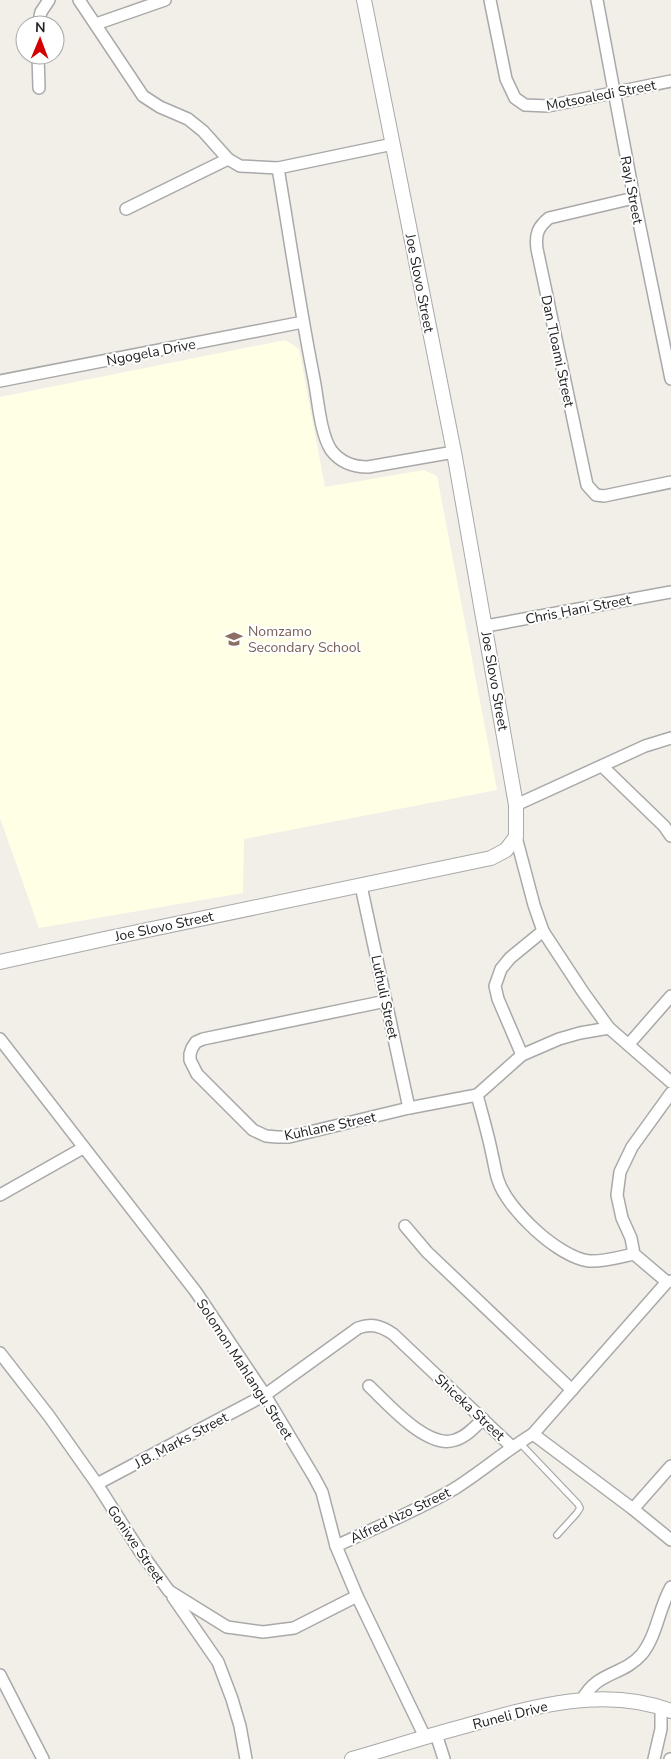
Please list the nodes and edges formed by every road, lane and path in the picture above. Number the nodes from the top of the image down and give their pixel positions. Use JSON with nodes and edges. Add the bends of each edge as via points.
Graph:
{"nodes":[{"id":1,"x":49,"y":0,"type":"edge"},
{"id":2,"x":79,"y":0,"type":"edge"},
{"id":3,"x":165,"y":0,"type":"edge"},
{"id":4,"x":364,"y":0,"type":"edge"},
{"id":5,"x":490,"y":0,"type":"edge"},
{"id":6,"x":597,"y":0,"type":"edge"},
{"id":7,"x":40,"y":15,"type":"edge"},
{"id":8,"x":96,"y":24,"type":"junction"},
{"id":9,"x":38,"y":65,"type":"edge"},
{"id":10,"x":671,"y":81,"type":"edge"},
{"id":11,"x":39,"y":88,"type":"dead end"},
{"id":12,"x":614,"y":93,"type":"junction"},
{"id":13,"x":393,"y":144,"type":"junction"},
{"id":14,"x":228,"y":159,"type":"junction"},
{"id":15,"x":278,"y":168,"type":"junction"},
{"id":16,"x":634,"y":198,"type":"junction"},
{"id":17,"x":126,"y":209,"type":"dead end"},
{"id":18,"x":303,"y":322,"type":"junction"},
{"id":19,"x":671,"y":379,"type":"edge"},
{"id":20,"x":0,"y":381,"type":"edge"},
{"id":21,"x":454,"y":452,"type":"junction"},
{"id":22,"x":671,"y":482,"type":"edge"},
{"id":23,"x":671,"y":592,"type":"edge"},
{"id":24,"x":486,"y":626,"type":"junction"},
{"id":25,"x":671,"y":738,"type":"edge"},
{"id":26,"x":602,"y":766,"type":"junction"},
{"id":27,"x":516,"y":805,"type":"junction"},
{"id":28,"x":671,"y":836,"type":"edge"},
{"id":29,"x":516,"y":837,"type":"junction"},
{"id":30,"x":361,"y":886,"type":"junction"},
{"id":31,"x":543,"y":932,"type":"junction"},
{"id":32,"x":0,"y":962,"type":"edge"},
{"id":33,"x":671,"y":996,"type":"edge"},
{"id":34,"x":386,"y":1001,"type":"junction"},
{"id":35,"x":609,"y":1028,"type":"junction"},
{"id":36,"x":0,"y":1038,"type":"edge"},
{"id":37,"x":629,"y":1044,"type":"junction"},
{"id":38,"x":522,"y":1055,"type":"junction"},
{"id":39,"x":671,"y":1082,"type":"edge"},
{"id":40,"x":671,"y":1093,"type":"edge"},
{"id":41,"x":477,"y":1095,"type":"junction"},
{"id":42,"x":409,"y":1108,"type":"junction"},
{"id":43,"x":83,"y":1148,"type":"junction"},
{"id":44,"x":0,"y":1195,"type":"edge"},
{"id":45,"x":405,"y":1226,"type":"dead end"},
{"id":46,"x":634,"y":1254,"type":"junction"},
{"id":47,"x":669,"y":1282,"type":"edge"},
{"id":48,"x":0,"y":1353,"type":"edge"},
{"id":49,"x":368,"y":1386,"type":"dead end"},
{"id":50,"x":572,"y":1390,"type":"junction"},
{"id":51,"x":265,"y":1395,"type":"junction"},
{"id":52,"x":483,"y":1419,"type":"junction"},
{"id":53,"x":533,"y":1434,"type":"junction"},
{"id":54,"x":516,"y":1444,"type":"junction"},
{"id":55,"x":671,"y":1466,"type":"edge"},
{"id":56,"x":96,"y":1484,"type":"junction"},
{"id":57,"x":633,"y":1509,"type":"junction"},
{"id":58,"x":558,"y":1535,"type":"dead end"},
{"id":59,"x":671,"y":1540,"type":"edge"},
{"id":60,"x":336,"y":1546,"type":"junction"},
{"id":61,"x":671,"y":1587,"type":"edge"},
{"id":62,"x":169,"y":1591,"type":"junction"},
{"id":63,"x":357,"y":1596,"type":"junction"},
{"id":64,"x":0,"y":1675,"type":"edge"},
{"id":65,"x":582,"y":1700,"type":"junction"},
{"id":66,"x":666,"y":1709,"type":"edge"},
{"id":67,"x":431,"y":1735,"type":"junction"},
{"id":68,"x":43,"y":1759,"type":"edge"},
{"id":69,"x":246,"y":1759,"type":"edge"},
{"id":70,"x":352,"y":1759,"type":"edge"},
{"id":71,"x":444,"y":1759,"type":"edge"},
{"id":72,"x":654,"y":1759,"type":"edge"}],
"edges":[{"from":1,"to":7,"type":"street"},
{"from":2,"to":8,"type":"street"},
{"from":3,"to":8,"type":"street"},
{"from":4,"to":13,"type":"street","name":"Joe Slovo Street"},
{"from":5,"to":12,"type":"street","name":"Motsoaledi Street","via":[[506,79],[515,98],[525,105],[548,106]]},
{"from":6,"to":12,"type":"street","name":"Rayi Street"},
{"from":8,"to":14,"type":"street","via":[[143,96],[203,130]]},
{"from":9,"to":11,"type":"street"},
{"from":10,"to":12,"type":"street","name":"Motsoaledi Street"},
{"from":12,"to":16,"type":"street","name":"Rayi Street"},
{"from":13,"to":15,"type":"street"},
{"from":13,"to":21,"type":"street","name":"Joe Slovo Street"},
{"from":14,"to":15,"type":"street","via":[[240,166]]},
{"from":14,"to":17,"type":"street"},
{"from":15,"to":18,"type":"street"},
{"from":16,"to":19,"type":"street","name":"Rayi Street"},
{"from":16,"to":22,"type":"street","name":"Dan Tloami Street","via":[[549,218],[537,232],[537,249],[587,485],[596,495],[604,496]]},
{"from":18,"to":20,"type":"street","name":"Ngogela Drive"},
{"from":18,"to":21,"type":"street","via":[[324,431],[332,450],[347,463],[368,468]]},
{"from":21,"to":24,"type":"street","name":"Joe Slovo Street"},
{"from":23,"to":24,"type":"street","name":"Chris Hani Street"},
{"from":24,"to":27,"type":"street","name":"Joe Slovo Street"},
{"from":25,"to":26,"type":"street"},
{"from":26,"to":27,"type":"street"},
{"from":26,"to":28,"type":"street"},
{"from":27,"to":29,"type":"street","name":"Joe Slovo Street"},
{"from":29,"to":30,"type":"street","name":"Joe Slovo Street","via":[[506,850],[491,858]]},
{"from":29,"to":31,"type":"street"},
{"from":30,"to":32,"type":"street","name":"Joe Slovo Street"},
{"from":30,"to":34,"type":"street","name":"Luthuli Street"},
{"from":31,"to":35,"type":"street"},
{"from":31,"to":38,"type":"street","via":[[510,958],[501,969],[496,986]]},
{"from":33,"to":37,"type":"street"},
{"from":34,"to":42,"type":"street","name":"Luthuli Street"},
{"from":34,"to":42,"type":"street","name":"Kuhlane Street","via":[[203,1038],[192,1048],[190,1060],[197,1074],[254,1130],[266,1136],[289,1137]]},
{"from":35,"to":37,"type":"street"},
{"from":35,"to":38,"type":"street","via":[[580,1033]]},
{"from":36,"to":43,"type":"street","name":"Solomon Mahlangu Street"},
{"from":37,"to":39,"type":"street"},
{"from":38,"to":41,"type":"street"},
{"from":40,"to":46,"type":"street","via":[[632,1147],[620,1172],[616,1196]]},
{"from":41,"to":42,"type":"street","name":"Kuhlane Street"},
{"from":41,"to":46,"type":"street","via":[[498,1180],[506,1196],[530,1225],[558,1248],[589,1261]]},
{"from":43,"to":44,"type":"street"},
{"from":43,"to":51,"type":"street","name":"Solomon Mahlangu Street","via":[[196,1292]]},
{"from":45,"to":50,"type":"street","via":[[427,1252]]},
{"from":46,"to":47,"type":"street"},
{"from":47,"to":50,"type":"street","name":"Shiceka Street"},
{"from":48,"to":56,"type":"street","name":"Goniwe Street"},
{"from":49,"to":52,"type":"street","via":[[414,1427],[436,1441],[453,1442]]},
{"from":50,"to":53,"type":"street","name":"Shiceka Street"},
{"from":51,"to":52,"type":"street","name":"Shiceka Street","via":[[358,1328],[376,1325],[393,1334]]},
{"from":51,"to":56,"type":"street","name":"J.B. Marks Street"},
{"from":51,"to":60,"type":"street","name":"Solomon Mahlangu Street","via":[[322,1492]]},
{"from":52,"to":54,"type":"street","name":"Shiceka Street"},
{"from":53,"to":54,"type":"street","name":"Shiceka Street"},
{"from":53,"to":57,"type":"street"},
{"from":54,"to":58,"type":"lane","via":[[580,1508]]},
{"from":54,"to":60,"type":"street","name":"Alfred Nzo Street","via":[[428,1503]]},
{"from":55,"to":57,"type":"street"},
{"from":56,"to":62,"type":"street","name":"Goniwe Street"},
{"from":57,"to":59,"type":"street"},
{"from":60,"to":63,"type":"street","name":"Solomon Mahlangu Street"},
{"from":61,"to":65,"type":"street","via":[[641,1655],[596,1682],[587,1689]]},
{"from":62,"to":63,"type":"street","name":"Goniwe Street","via":[[227,1627],[263,1632],[294,1628]]},
{"from":62,"to":69,"type":"street","via":[[218,1662],[240,1726]]},
{"from":63,"to":67,"type":"street","name":"Solomon Mahlangu Street"},
{"from":64,"to":68,"type":"street"},
{"from":65,"to":66,"type":"street","name":"Runeli Drive","via":[[611,1699]]},
{"from":65,"to":67,"type":"street","name":"Runeli Drive","via":[[522,1709]]},
{"from":66,"to":72,"type":"street"},
{"from":67,"to":70,"type":"street","name":"Runeli Drive"},
{"from":67,"to":71,"type":"street","name":"Solomon Mahlangu Street"}]}
